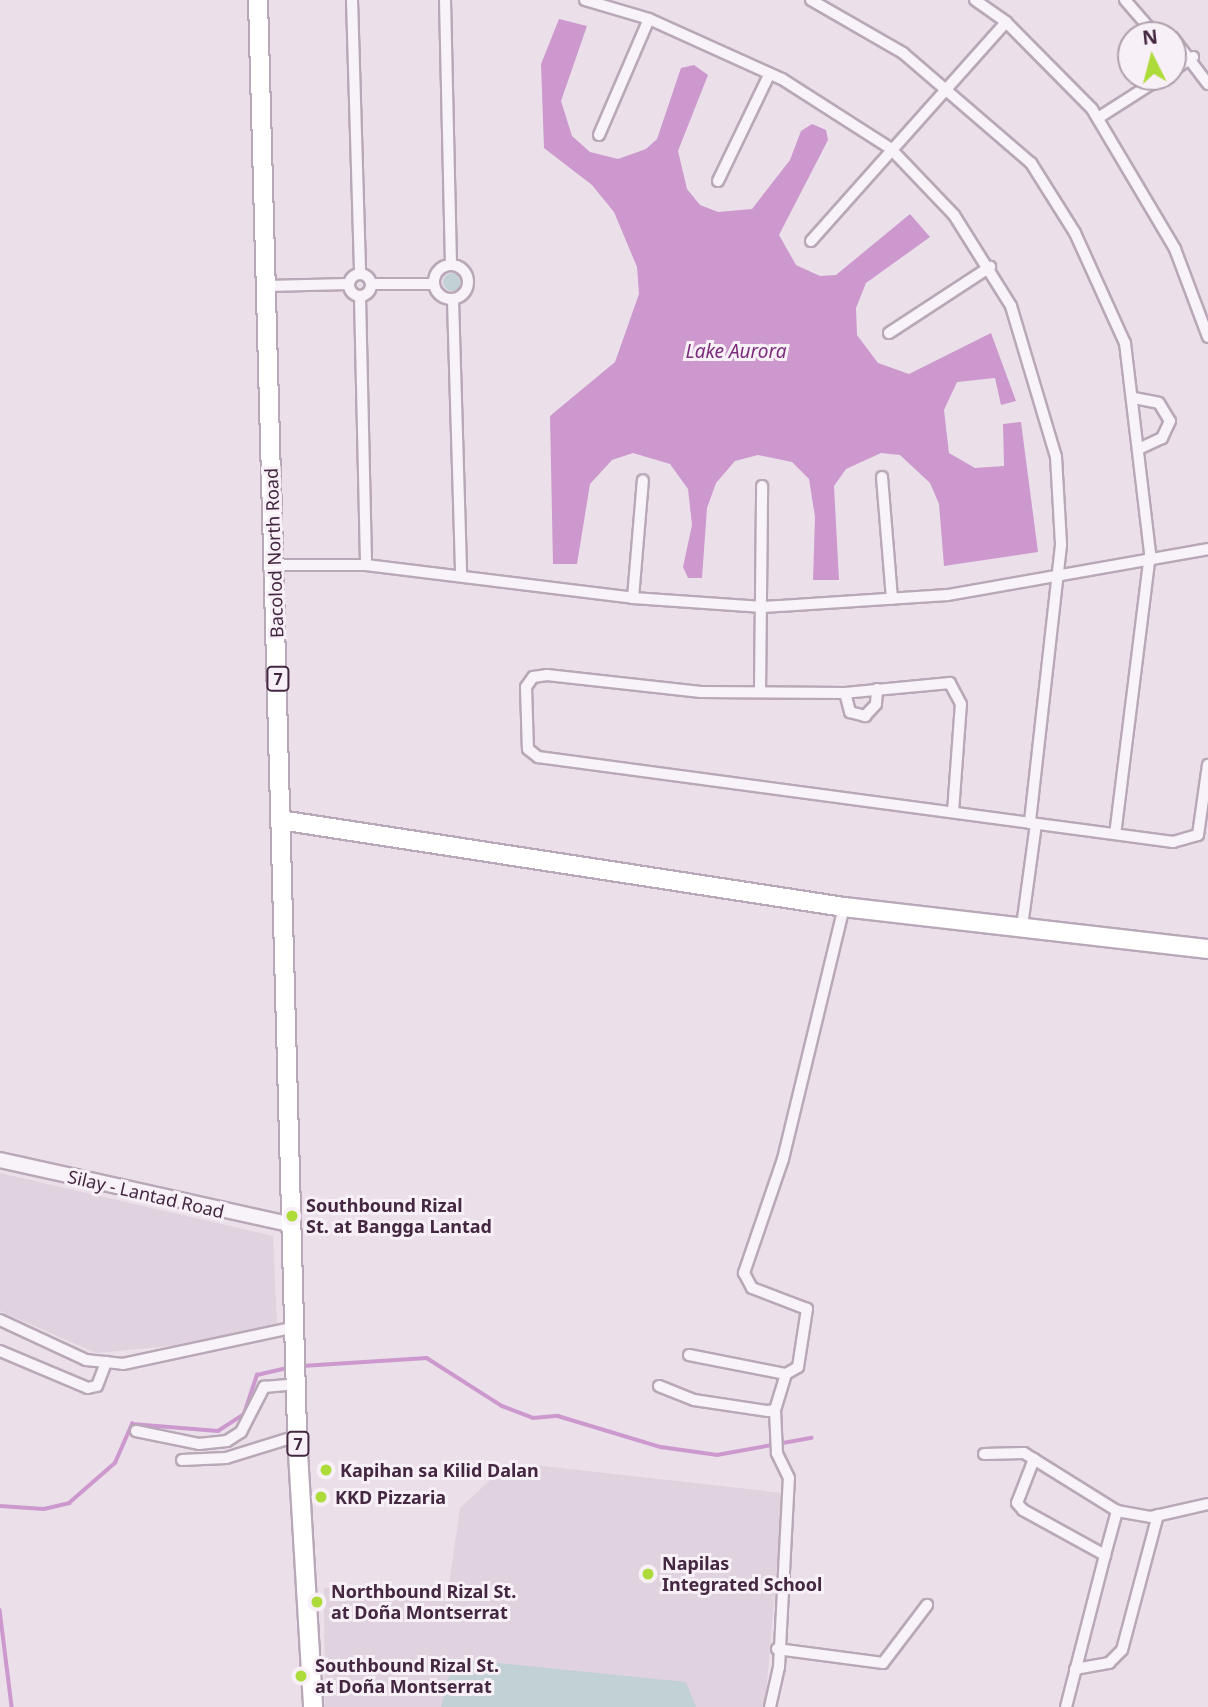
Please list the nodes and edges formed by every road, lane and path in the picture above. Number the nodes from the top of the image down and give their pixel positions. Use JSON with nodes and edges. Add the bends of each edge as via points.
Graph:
{"nodes":[{"id":1,"x":258,"y":0,"type":"edge"},
{"id":2,"x":352,"y":0,"type":"edge"},
{"id":3,"x":445,"y":0,"type":"edge"},
{"id":4,"x":585,"y":0,"type":"edge"},
{"id":5,"x":811,"y":0,"type":"edge"},
{"id":6,"x":975,"y":0,"type":"edge"},
{"id":7,"x":1125,"y":0,"type":"edge"},
{"id":8,"x":649,"y":19,"type":"junction"},
{"id":9,"x":1143,"y":21,"type":"edge"},
{"id":10,"x":1006,"y":22,"type":"junction"},
{"id":11,"x":1187,"y":51,"type":"edge"},
{"id":12,"x":1193,"y":57,"type":"junction"},
{"id":13,"x":1187,"y":61,"type":"edge"},
{"id":14,"x":769,"y":75,"type":"junction"},
{"id":15,"x":945,"y":84,"type":"junction"},
{"id":16,"x":1208,"y":84,"type":"edge"},
{"id":17,"x":1140,"y":91,"type":"edge"},
{"id":18,"x":1098,"y":118,"type":"junction"},
{"id":19,"x":598,"y":135,"type":"dead end"},
{"id":20,"x":890,"y":148,"type":"junction"},
{"id":21,"x":718,"y":181,"type":"dead end"},
{"id":22,"x":810,"y":241,"type":"dead end"},
{"id":23,"x":451,"y":265,"type":"junction"},
{"id":24,"x":990,"y":267,"type":"junction"},
{"id":25,"x":360,"y":274,"type":"junction"},
{"id":26,"x":348,"y":284,"type":"junction"},
{"id":27,"x":371,"y":284,"type":"junction"},
{"id":28,"x":434,"y":284,"type":"junction"},
{"id":29,"x":267,"y":286,"type":"junction"},
{"id":30,"x":360,"y":297,"type":"junction"},
{"id":31,"x":453,"y":300,"type":"junction"},
{"id":32,"x":889,"y":333,"type":"dead end"},
{"id":33,"x":1208,"y":337,"type":"edge"},
{"id":34,"x":1134,"y":398,"type":"junction"},
{"id":35,"x":1141,"y":448,"type":"junction"},
{"id":36,"x":882,"y":477,"type":"dead end"},
{"id":37,"x":643,"y":480,"type":"dead end"},
{"id":38,"x":762,"y":486,"type":"dead end"},
{"id":39,"x":1208,"y":549,"type":"edge"},
{"id":40,"x":1150,"y":554,"type":"junction"},
{"id":41,"x":275,"y":565,"type":"junction"},
{"id":42,"x":366,"y":565,"type":"junction"},
{"id":43,"x":1061,"y":573,"type":"junction"},
{"id":44,"x":461,"y":574,"type":"junction"},
{"id":45,"x":633,"y":598,"type":"junction"},
{"id":46,"x":892,"y":599,"type":"junction"},
{"id":47,"x":763,"y":607,"type":"junction"},
{"id":48,"x":877,"y":689,"type":"junction"},
{"id":49,"x":760,"y":691,"type":"junction"},
{"id":50,"x":845,"y":693,"type":"junction"},
{"id":51,"x":1208,"y":765,"type":"edge"},
{"id":52,"x":953,"y":812,"type":"junction"},
{"id":53,"x":281,"y":820,"type":"junction"},
{"id":54,"x":1033,"y":824,"type":"junction"},
{"id":55,"x":1115,"y":834,"type":"junction"},
{"id":56,"x":844,"y":907,"type":"junction"},
{"id":57,"x":1022,"y":926,"type":"junction"},
{"id":58,"x":1208,"y":949,"type":"edge"},
{"id":59,"x":0,"y":1160,"type":"edge"},
{"id":60,"x":292,"y":1225,"type":"junction"},
{"id":61,"x":0,"y":1321,"type":"edge"},
{"id":62,"x":295,"y":1326,"type":"junction"},
{"id":63,"x":0,"y":1351,"type":"edge"},
{"id":64,"x":689,"y":1355,"type":"dead end"},
{"id":65,"x":106,"y":1362,"type":"junction"},
{"id":66,"x":786,"y":1374,"type":"junction"},
{"id":67,"x":300,"y":1381,"type":"junction"},
{"id":68,"x":659,"y":1386,"type":"dead end"},
{"id":69,"x":775,"y":1410,"type":"junction"},
{"id":70,"x":136,"y":1431,"type":"dead end"},
{"id":71,"x":297,"y":1436,"type":"junction"},
{"id":72,"x":984,"y":1454,"type":"dead end"},
{"id":73,"x":1034,"y":1459,"type":"junction"},
{"id":74,"x":182,"y":1460,"type":"dead end"},
{"id":75,"x":1208,"y":1503,"type":"edge"},
{"id":76,"x":1117,"y":1511,"type":"junction"},
{"id":77,"x":1158,"y":1515,"type":"junction"},
{"id":78,"x":1105,"y":1555,"type":"junction"},
{"id":79,"x":927,"y":1605,"type":"dead end"},
{"id":80,"x":777,"y":1649,"type":"junction"},
{"id":81,"x":1075,"y":1669,"type":"junction"},
{"id":82,"x":313,"y":1707,"type":"edge"},
{"id":83,"x":769,"y":1707,"type":"edge"},
{"id":84,"x":1066,"y":1707,"type":"edge"}],
"edges":[{"from":1,"to":29,"type":"main road","name":"Bacolod North Road","number":"7"},
{"from":2,"to":25,"type":"street"},
{"from":3,"to":23,"type":"street"},
{"from":4,"to":8,"type":"street"},
{"from":5,"to":15,"type":"street","via":[[858,23]]},
{"from":6,"to":10,"type":"street"},
{"from":7,"to":9,"type":"street"},
{"from":8,"to":14,"type":"street"},
{"from":8,"to":19,"type":"street"},
{"from":10,"to":15,"type":"street"},
{"from":10,"to":18,"type":"street"},
{"from":11,"to":12,"type":"street"},
{"from":12,"to":13,"type":"street"},
{"from":12,"to":16,"type":"street"},
{"from":14,"to":20,"type":"street"},
{"from":14,"to":21,"type":"street"},
{"from":15,"to":20,"type":"street"},
{"from":15,"to":34,"type":"street","via":[[1031,163],[1075,233],[1125,342]]},
{"from":17,"to":18,"type":"street"},
{"from":18,"to":33,"type":"street","via":[[1175,249]]},
{"from":20,"to":22,"type":"street"},
{"from":20,"to":24,"type":"street","via":[[954,215]]},
{"from":23,"to":28,"type":"street","via":[[438,271]]},
{"from":23,"to":31,"type":"street","via":[[469,281],[465,294]]},
{"from":24,"to":32,"type":"street"},
{"from":24,"to":43,"type":"street","via":[[1011,306],[1045,406],[1056,457]]},
{"from":25,"to":26,"type":"street"},
{"from":25,"to":27,"type":"street"},
{"from":26,"to":29,"type":"street"},
{"from":26,"to":30,"type":"street"},
{"from":27,"to":28,"type":"street"},
{"from":27,"to":30,"type":"street"},
{"from":28,"to":31,"type":"street","via":[[440,296]]},
{"from":29,"to":41,"type":"main road","name":"Bacolod North Road","number":"7"},
{"from":30,"to":42,"type":"street"},
{"from":31,"to":44,"type":"street"},
{"from":34,"to":35,"type":"street"},
{"from":34,"to":35,"type":"street","via":[[1159,403],[1170,421],[1163,439]]},
{"from":35,"to":40,"type":"street"},
{"from":36,"to":46,"type":"street"},
{"from":37,"to":45,"type":"street"},
{"from":38,"to":47,"type":"street"},
{"from":39,"to":40,"type":"street"},
{"from":40,"to":43,"type":"street"},
{"from":40,"to":55,"type":"street"},
{"from":41,"to":42,"type":"street"},
{"from":41,"to":53,"type":"main road","name":"Bacolod North Road","number":"7"},
{"from":42,"to":44,"type":"street"},
{"from":43,"to":46,"type":"street"},
{"from":43,"to":54,"type":"street"},
{"from":44,"to":45,"type":"street"},
{"from":45,"to":47,"type":"street"},
{"from":46,"to":47,"type":"street"},
{"from":47,"to":49,"type":"street"},
{"from":48,"to":50,"type":"street"},
{"from":48,"to":50,"type":"street","via":[[876,704],[865,716],[850,712]]},
{"from":48,"to":52,"type":"street","via":[[956,685],[961,733]]},
{"from":49,"to":50,"type":"street"},
{"from":49,"to":52,"type":"street","via":[[540,675],[526,687],[528,749],[538,757]]},
{"from":51,"to":55,"type":"street","via":[[1193,838]]},
{"from":52,"to":54,"type":"street"},
{"from":53,"to":56,"type":"main road"},
{"from":53,"to":60,"type":"main road","name":"Bacolod North Road","number":"7"},
{"from":54,"to":55,"type":"street"},
{"from":54,"to":57,"type":"street"},
{"from":56,"to":57,"type":"main road"},
{"from":56,"to":66,"type":"street","via":[[783,1159],[744,1273],[752,1288],[807,1309],[798,1367]]},
{"from":57,"to":58,"type":"main road"},
{"from":59,"to":60,"type":"street","name":"Silay - Lantad Road"},
{"from":60,"to":62,"type":"main road","name":"Bacolod North Road","number":"7"},
{"from":61,"to":65,"type":"street","via":[[86,1360]]},
{"from":62,"to":65,"type":"street","via":[[207,1350]]},
{"from":62,"to":67,"type":"main road","name":"Bacolod North Road","number":"7"},
{"from":63,"to":65,"type":"street","via":[[88,1388],[97,1386]]},
{"from":64,"to":66,"type":"street"},
{"from":66,"to":69,"type":"street"},
{"from":67,"to":70,"type":"street","via":[[264,1387],[241,1432],[227,1441],[199,1444]]},
{"from":67,"to":71,"type":"main road","number":"7"},
{"from":68,"to":69,"type":"street","via":[[743,1410]]},
{"from":69,"to":80,"type":"street","via":[[777,1453],[789,1478]]},
{"from":71,"to":74,"type":"street","via":[[226,1458]]},
{"from":71,"to":82,"type":"main road","number":"7"},
{"from":72,"to":73,"type":"street","via":[[1013,1451]]},
{"from":73,"to":76,"type":"street"},
{"from":73,"to":78,"type":"street","via":[[1018,1506]]},
{"from":75,"to":77,"type":"street"},
{"from":76,"to":77,"type":"street"},
{"from":76,"to":78,"type":"street"},
{"from":77,"to":81,"type":"street","via":[[1122,1650],[1108,1663]]},
{"from":78,"to":81,"type":"street"},
{"from":79,"to":80,"type":"street","via":[[883,1663]]},
{"from":80,"to":83,"type":"street","via":[[777,1686]]},
{"from":81,"to":84,"type":"street"}]}
